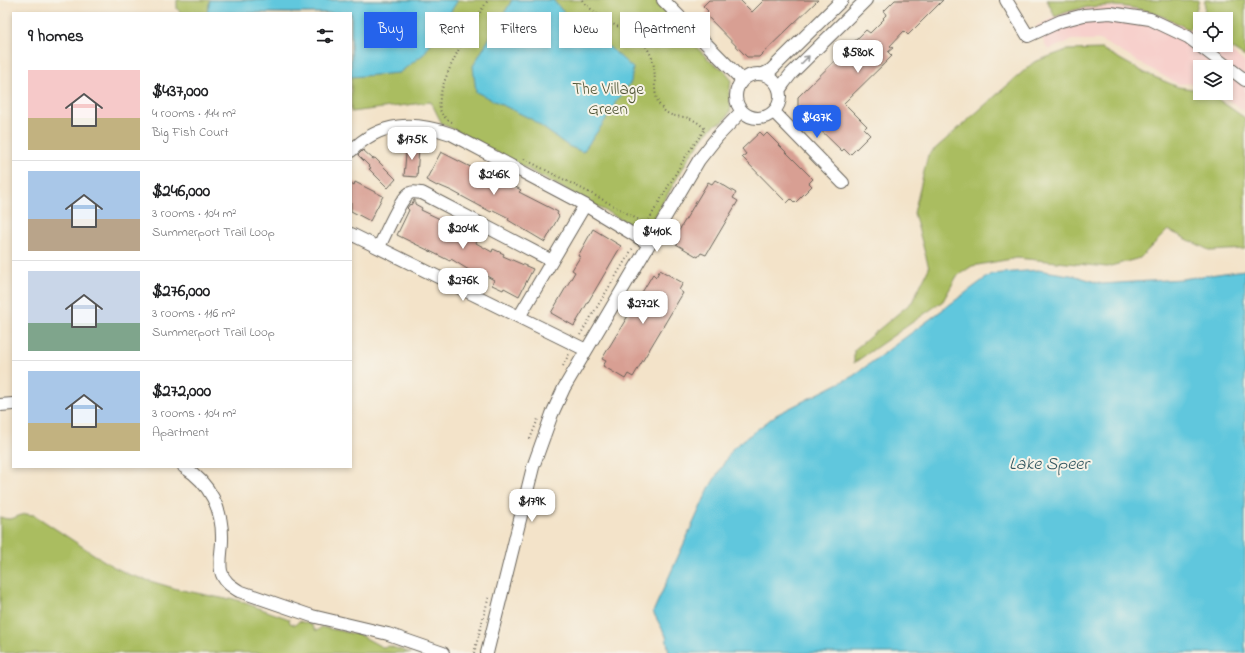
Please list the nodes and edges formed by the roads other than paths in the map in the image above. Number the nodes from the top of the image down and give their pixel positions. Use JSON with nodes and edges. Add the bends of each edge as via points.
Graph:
{"nodes":[{"id":1,"x":663,"y":0,"type":"edge"},
{"id":2,"x":842,"y":0,"type":"edge"},
{"id":3,"x":866,"y":0,"type":"edge"},
{"id":4,"x":1006,"y":0,"type":"edge"},
{"id":5,"x":763,"y":74,"type":"junction"},
{"id":6,"x":742,"y":80,"type":"junction"},
{"id":7,"x":1245,"y":80,"type":"edge"},
{"id":8,"x":780,"y":89,"type":"junction"},
{"id":9,"x":742,"y":111,"type":"junction"},
{"id":10,"x":774,"y":112,"type":"junction"},
{"id":11,"x":352,"y":150,"type":"edge"},
{"id":12,"x":843,"y":183,"type":"dead end"},
{"id":13,"x":585,"y":205,"type":"junction"},
{"id":14,"x":352,"y":234,"type":"edge"},
{"id":15,"x":649,"y":244,"type":"junction"},
{"id":16,"x":379,"y":247,"type":"junction"},
{"id":17,"x":552,"y":261,"type":"junction"},
{"id":18,"x":520,"y":317,"type":"junction"},
{"id":19,"x":586,"y":350,"type":"junction"},
{"id":20,"x":12,"y":404,"type":"edge"},
{"id":21,"x":0,"y":405,"type":"edge"},
{"id":22,"x":185,"y":468,"type":"edge"},
{"id":23,"x":443,"y":653,"type":"edge"},
{"id":24,"x":487,"y":653,"type":"edge"}],
"edges":[{"from":1,"to":6,"type":"street"},
{"from":2,"to":5,"type":"street","via":[[771,70]]},
{"from":8,"to":3,"type":"street","one_way":true,"via":[[791,74]]},
{"from":4,"to":7,"type":"street","via":[[1028,36],[1061,21],[1084,16],[1110,13],[1150,19],[1188,37]]},
{"from":5,"to":6,"type":"street","via":[[752,74]]},
{"from":5,"to":8,"type":"street","via":[[774,79]]},
{"from":6,"to":9,"type":"street","via":[[736,90]]},
{"from":8,"to":10,"type":"street","via":[[780,101]]},
{"from":9,"to":10,"type":"street","via":[[758,118],[764,118]]},
{"from":9,"to":15,"type":"street","via":[[699,160]]},
{"from":10,"to":12,"type":"street"},
{"from":11,"to":13,"type":"street","via":[[379,131],[391,127],[420,126],[435,129],[451,134]]},
{"from":13,"to":15,"type":"street"},
{"from":13,"to":17,"type":"street"},
{"from":14,"to":16,"type":"street"},
{"from":15,"to":19,"type":"street"},
{"from":16,"to":17,"type":"street","via":[[402,201],[410,193],[415,192],[422,193]]},
{"from":16,"to":18,"type":"street"},
{"from":17,"to":18,"type":"street"},
{"from":18,"to":19,"type":"street"},
{"from":19,"to":24,"type":"street","via":[[552,414],[533,467]]},
{"from":20,"to":21,"type":"street"},
{"from":22,"to":23,"type":"street","via":[[203,483],[218,509],[222,530],[220,566],[229,585],[239,591],[312,616],[388,634]]}]}
